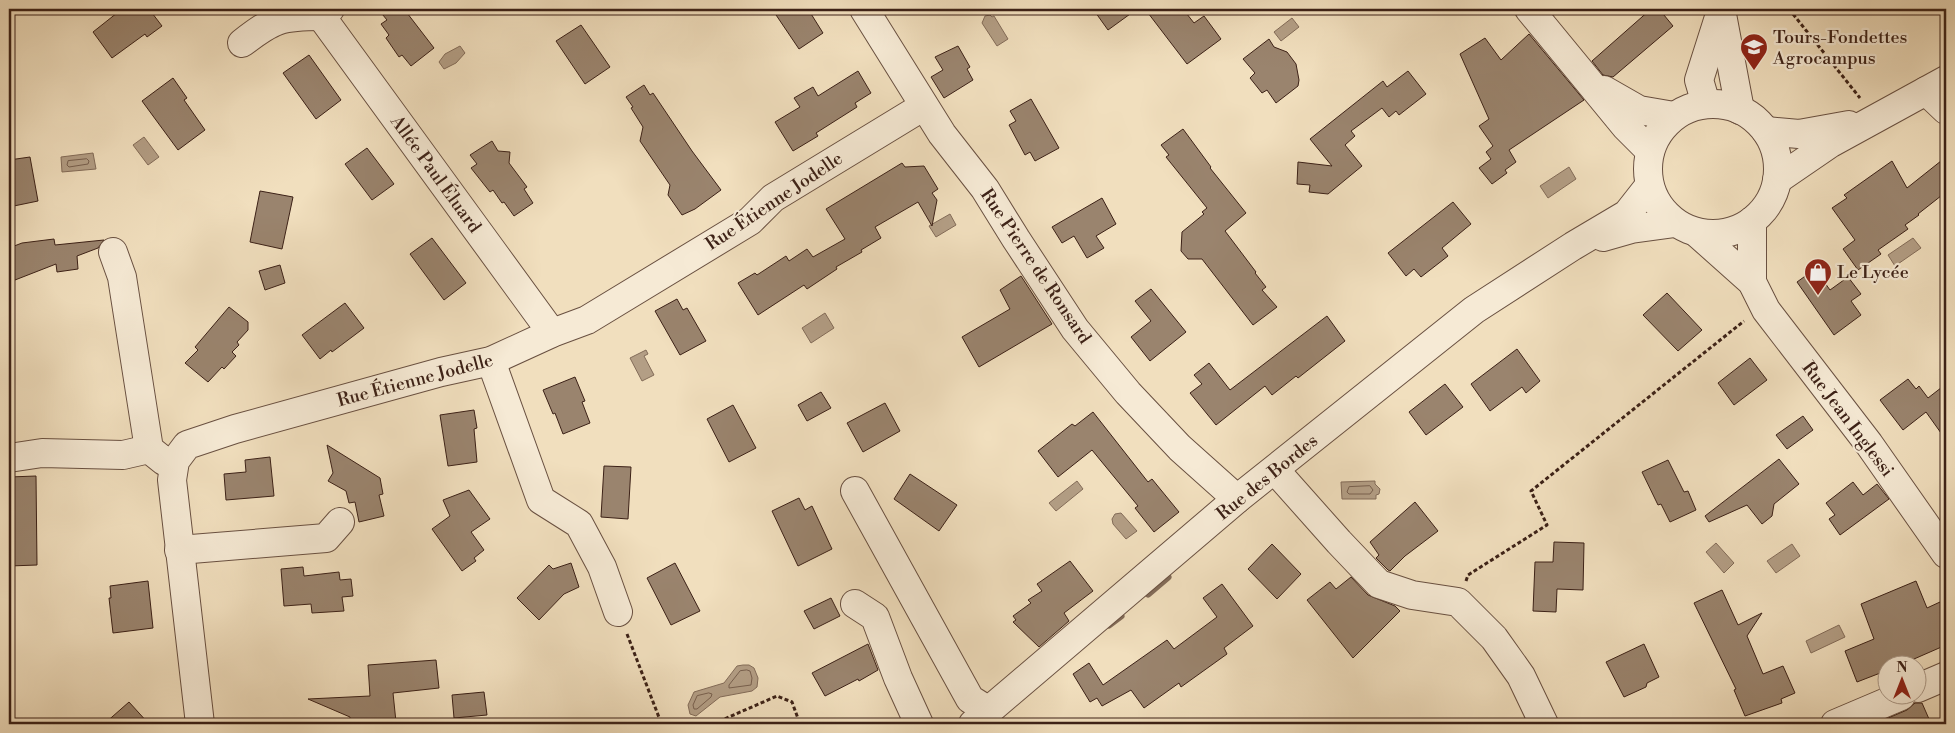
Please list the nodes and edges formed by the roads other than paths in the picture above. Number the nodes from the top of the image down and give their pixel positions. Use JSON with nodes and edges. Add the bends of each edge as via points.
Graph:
{"nodes":[{"id":1,"x":864,"y":9,"type":"edge"},
{"id":2,"x":1529,"y":9,"type":"edge"},
{"id":3,"x":1721,"y":10,"type":"edge"},
{"id":4,"x":325,"y":12,"type":"edge"},
{"id":5,"x":242,"y":43,"type":"dead end"},
{"id":6,"x":1587,"y":80,"type":"junction"},
{"id":7,"x":1936,"y":86,"type":"edge"},
{"id":8,"x":1706,"y":104,"type":"junction"},
{"id":9,"x":924,"y":106,"type":"junction"},
{"id":10,"x":1740,"y":110,"type":"junction"},
{"id":11,"x":1870,"y":110,"type":"junction"},
{"id":12,"x":1946,"y":110,"type":"edge"},
{"id":13,"x":1674,"y":116,"type":"junction"},
{"id":14,"x":1766,"y":131,"type":"junction"},
{"id":15,"x":1650,"y":151,"type":"junction"},
{"id":16,"x":1777,"y":180,"type":"junction"},
{"id":17,"x":1649,"y":186,"type":"junction"},
{"id":18,"x":1752,"y":222,"type":"junction"},
{"id":19,"x":1686,"y":228,"type":"junction"},
{"id":20,"x":1573,"y":246,"type":"junction"},
{"id":21,"x":113,"y":252,"type":"dead end"},
{"id":22,"x":1758,"y":293,"type":"junction"},
{"id":23,"x":552,"y":333,"type":"junction"},
{"id":24,"x":491,"y":361,"type":"junction"},
{"id":25,"x":150,"y":449,"type":"junction"},
{"id":26,"x":9,"y":458,"type":"edge"},
{"id":27,"x":175,"y":461,"type":"junction"},
{"id":28,"x":1275,"y":470,"type":"junction"},
{"id":29,"x":855,"y":490,"type":"dead end"},
{"id":30,"x":1237,"y":499,"type":"junction"},
{"id":31,"x":340,"y":522,"type":"dead end"},
{"id":32,"x":179,"y":550,"type":"junction"},
{"id":33,"x":1946,"y":554,"type":"edge"},
{"id":34,"x":855,"y":604,"type":"dead end"},
{"id":35,"x":618,"y":612,"type":"road end"},
{"id":36,"x":1946,"y":676,"type":"edge"},
{"id":37,"x":1928,"y":684,"type":"edge"},
{"id":38,"x":1878,"y":706,"type":"edge"},
{"id":39,"x":981,"y":718,"type":"edge"},
{"id":40,"x":200,"y":724,"type":"edge"},
{"id":41,"x":919,"y":724,"type":"edge"},
{"id":42,"x":1544,"y":724,"type":"edge"},
{"id":43,"x":1835,"y":724,"type":"edge"}],
"edges":[{"from":1,"to":9,"type":"street","name":"Rue Pierre de Ronsard"},
{"from":2,"to":6,"type":"street"},
{"from":3,"to":8,"type":"street","via":[[1699,80]]},
{"from":3,"to":10,"type":"street"},
{"from":4,"to":5,"type":"street","name":"Allée Paul Éluard","via":[[269,23]]},
{"from":4,"to":23,"type":"street","name":"Allée Paul Éluard"},
{"from":6,"to":13,"type":"street","via":[[1639,110]]},
{"from":6,"to":15,"type":"street"},
{"from":7,"to":11,"type":"street"},
{"from":7,"to":12,"type":"street"},
{"from":8,"to":10,"type":"street"},
{"from":8,"to":13,"type":"street"},
{"from":9,"to":23,"type":"street","name":"Rue Étienne Jodelle","via":[[773,198],[750,221],[693,256],[587,320]]},
{"from":9,"to":30,"type":"street","name":"Rue Pierre de Ronsard","via":[[985,189],[1075,329],[1128,393],[1180,448]]},
{"from":10,"to":14,"type":"street","via":[[1754,118]]},
{"from":11,"to":14,"type":"street","via":[[1834,129],[1799,134]]},
{"from":11,"to":16,"type":"street","via":[[1831,143]]},
{"from":13,"to":15,"type":"street","via":[[1659,132]]},
{"from":14,"to":16,"type":"street","via":[[1778,163]]},
{"from":15,"to":17,"type":"street","via":[[1647,163]]},
{"from":16,"to":18,"type":"street","via":[[1769,203]]},
{"from":17,"to":19,"type":"street","via":[[1658,206]]},
{"from":17,"to":20,"type":"street","name":"Rue des Bordes","via":[[1627,214]]},
{"from":18,"to":19,"type":"street","via":[[1735,231],[1717,235]]},
{"from":18,"to":22,"type":"street"},
{"from":19,"to":20,"type":"street","name":"Rue des Bordes","via":[[1631,230]]},
{"from":19,"to":22,"type":"street","name":"Rue Jean Inglessi"},
{"from":20,"to":28,"type":"street","name":"Rue des Bordes","via":[[1474,310]]},
{"from":21,"to":25,"type":"street","via":[[122,277]]},
{"from":22,"to":33,"type":"street","name":"Rue Jean Inglessi","via":[[1776,324],[1868,444]]},
{"from":23,"to":24,"type":"street","name":"Rue Étienne Jodelle"},
{"from":24,"to":27,"type":"street","name":"Rue Étienne Jodelle","via":[[441,372],[187,444]]},
{"from":24,"to":35,"type":"street","via":[[541,500],[579,524],[602,567]]},
{"from":25,"to":26,"type":"street","via":[[123,455],[42,453]]},
{"from":25,"to":27,"type":"street","via":[[164,460]]},
{"from":27,"to":32,"type":"street","via":[[172,480]]},
{"from":28,"to":30,"type":"street","name":"Rue des Bordes"},
{"from":28,"to":42,"type":"street","via":[[1379,584],[1412,595],[1458,602],[1494,638],[1521,676]]},
{"from":29,"to":39,"type":"street"},
{"from":30,"to":39,"type":"street","name":"Rue des Bordes"},
{"from":31,"to":32,"type":"street","via":[[326,538]]},
{"from":32,"to":40,"type":"street"},
{"from":34,"to":41,"type":"street","via":[[876,617]]},
{"from":36,"to":37,"type":"street"},
{"from":38,"to":43,"type":"street"}]}
